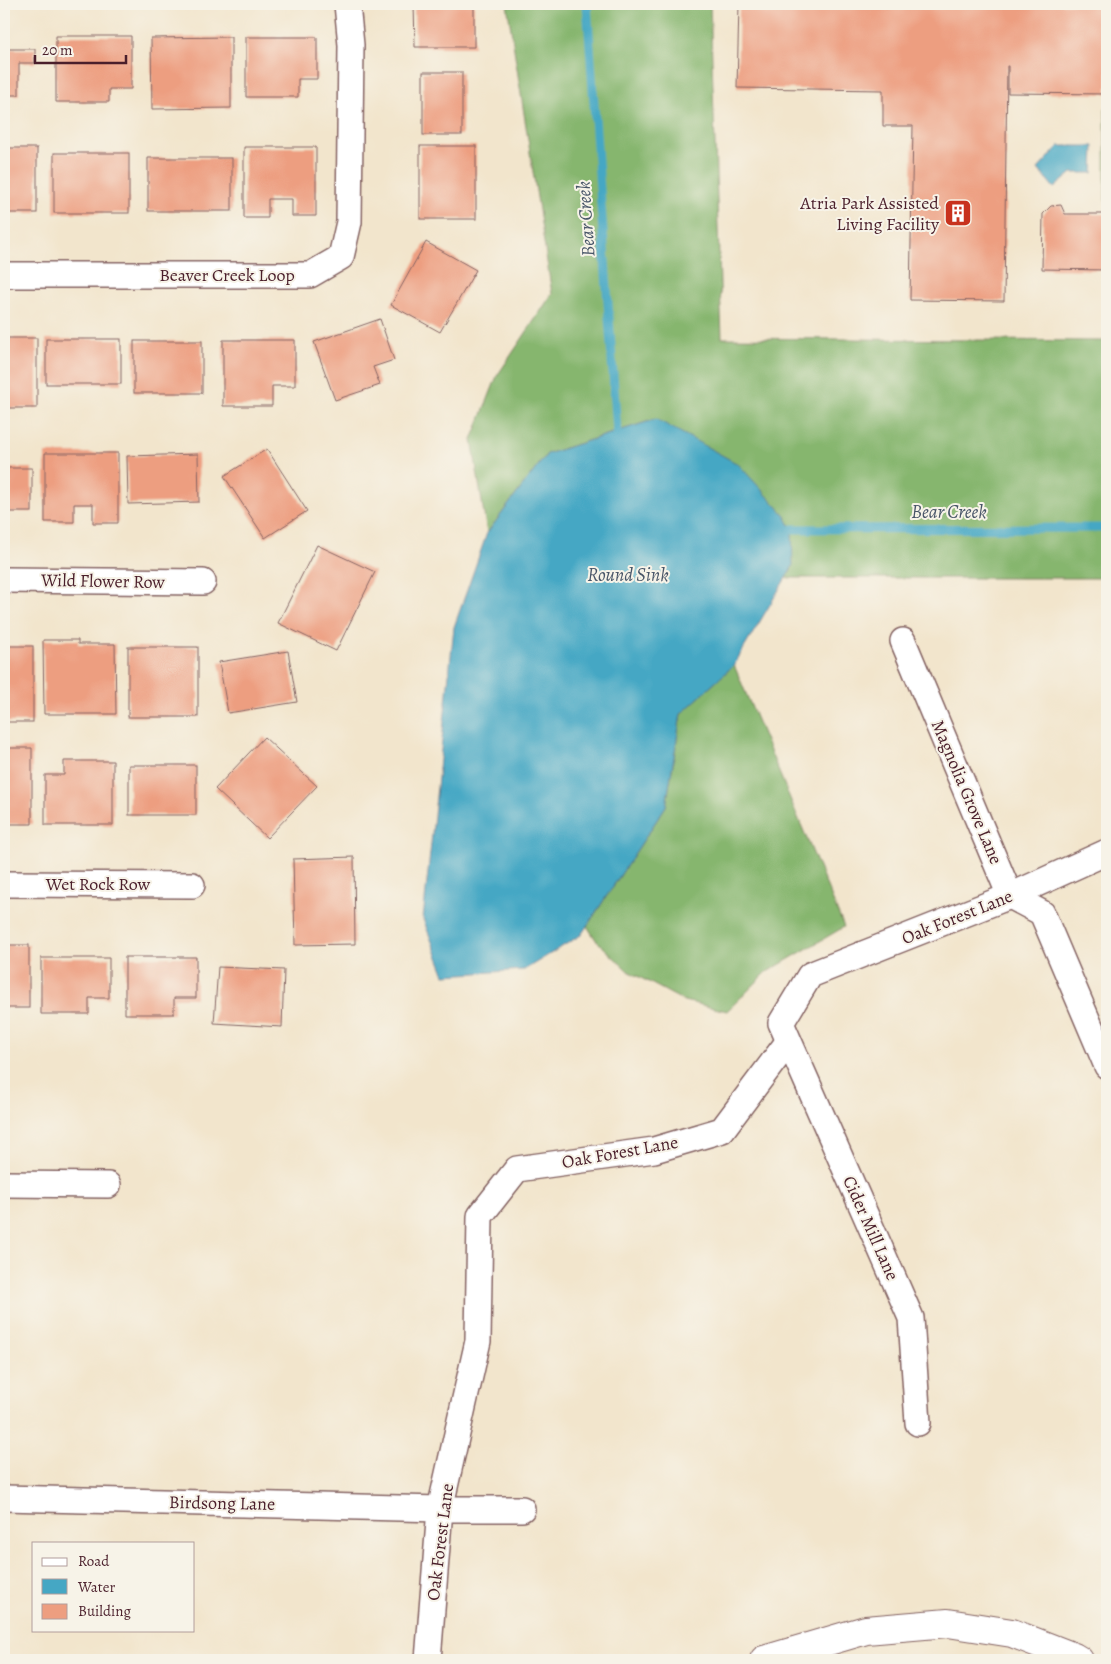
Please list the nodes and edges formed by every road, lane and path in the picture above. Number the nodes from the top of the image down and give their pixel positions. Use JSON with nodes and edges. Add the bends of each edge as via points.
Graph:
{"nodes":[{"id":1,"x":347,"y":4,"type":"edge"},
{"id":2,"x":4,"y":275,"type":"edge"},
{"id":3,"x":4,"y":580,"type":"edge"},
{"id":4,"x":203,"y":582,"type":"dead end"},
{"id":5,"x":903,"y":641,"type":"dead end"},
{"id":6,"x":1107,"y":852,"type":"edge"},
{"id":7,"x":4,"y":884,"type":"edge"},
{"id":8,"x":192,"y":884,"type":"dead end"},
{"id":9,"x":1010,"y":896,"type":"junction"},
{"id":10,"x":788,"y":1042,"type":"junction"},
{"id":11,"x":1107,"y":1066,"type":"edge"},
{"id":12,"x":4,"y":1184,"type":"edge"},
{"id":13,"x":108,"y":1185,"type":"dead end"},
{"id":14,"x":918,"y":1423,"type":"dead end"},
{"id":15,"x":4,"y":1498,"type":"edge"},
{"id":16,"x":440,"y":1509,"type":"junction"},
{"id":17,"x":522,"y":1509,"type":"dead end"},
{"id":18,"x":428,"y":1660,"type":"edge"},
{"id":19,"x":764,"y":1660,"type":"edge"},
{"id":20,"x":1079,"y":1660,"type":"edge"}],
"edges":[{"from":1,"to":2,"type":"street","name":"Beaver Creek Loop","via":[[351,45],[349,222],[341,258],[310,275]]},
{"from":3,"to":4,"type":"street","name":"Wild Flower Row"},
{"from":5,"to":9,"type":"street","name":"Magnolia Grove Lane"},
{"from":6,"to":9,"type":"street","name":"Oak Forest Lane"},
{"from":7,"to":8,"type":"street","name":"Wet Rock Row"},
{"from":9,"to":10,"type":"street","name":"Oak Forest Lane","via":[[810,975],[781,1022]]},
{"from":9,"to":11,"type":"street","via":[[1042,913]]},
{"from":10,"to":14,"type":"street","name":"Cider Mill Lane","via":[[911,1318]]},
{"from":10,"to":16,"type":"street","name":"Oak Forest Lane","via":[[722,1130],[654,1150],[517,1168],[480,1216],[478,1341]]},
{"from":12,"to":13,"type":"street"},
{"from":15,"to":16,"type":"street","name":"Birdsong Lane"},
{"from":16,"to":17,"type":"street","name":"Birdsong Lane"},
{"from":16,"to":18,"type":"street","name":"Oak Forest Lane"},
{"from":19,"to":20,"type":"street","via":[[866,1630],[948,1623],[1012,1633]]}]}
